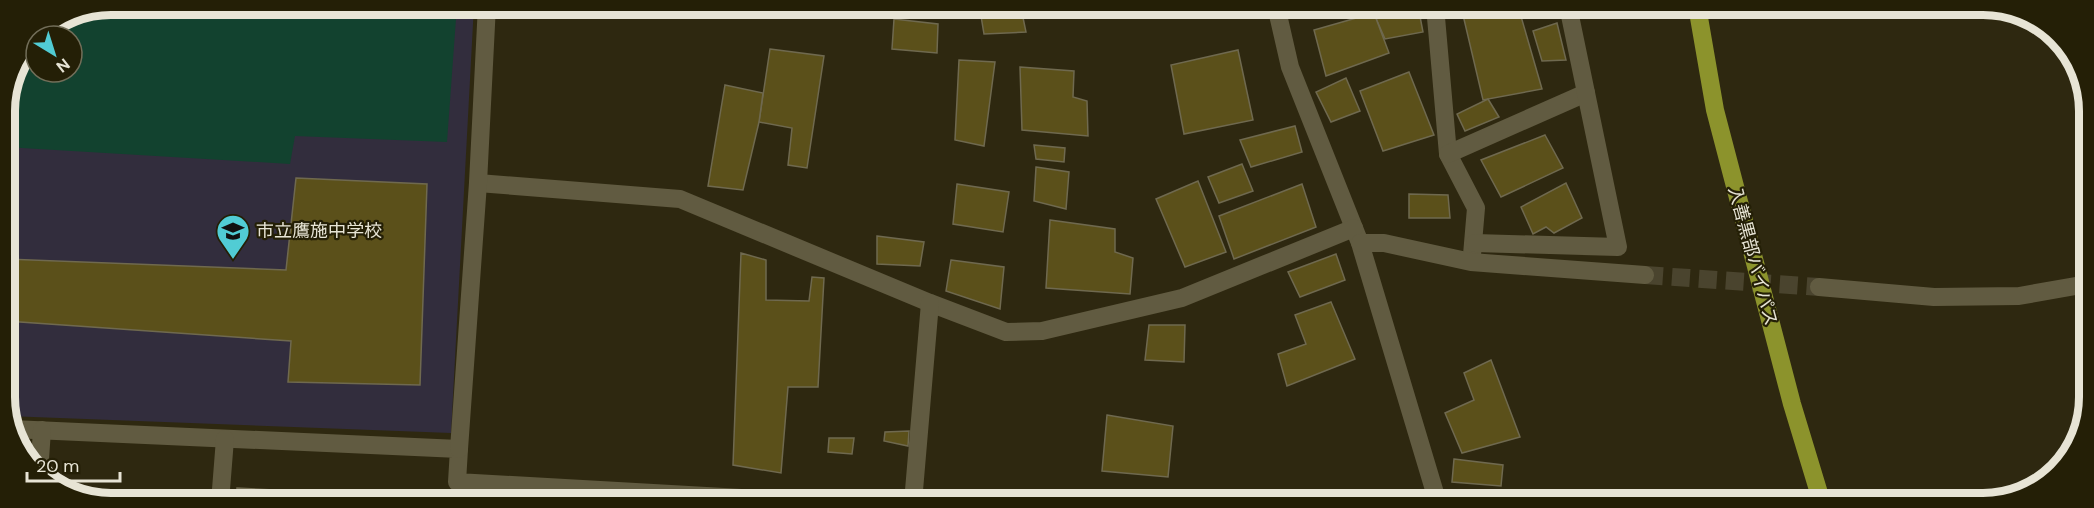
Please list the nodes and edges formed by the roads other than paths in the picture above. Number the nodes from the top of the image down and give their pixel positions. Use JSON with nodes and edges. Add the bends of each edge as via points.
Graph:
{"nodes":[{"id":1,"x":486,"y":15,"type":"edge"},
{"id":2,"x":1278,"y":15,"type":"edge"},
{"id":3,"x":1436,"y":15,"type":"edge"},
{"id":4,"x":1570,"y":15,"type":"edge"},
{"id":5,"x":1699,"y":15,"type":"edge"},
{"id":6,"x":1586,"y":93,"type":"junction"},
{"id":7,"x":1448,"y":154,"type":"junction"},
{"id":8,"x":478,"y":183,"type":"junction"},
{"id":9,"x":1357,"y":236,"type":"junction"},
{"id":10,"x":1475,"y":243,"type":"junction"},
{"id":11,"x":1470,"y":262,"type":"junction"},
{"id":12,"x":1645,"y":275,"type":"tunnel mouth"},
{"id":13,"x":2079,"y":285,"type":"edge"},
{"id":14,"x":1820,"y":287,"type":"tunnel mouth"},
{"id":15,"x":930,"y":303,"type":"junction"},
{"id":16,"x":21,"y":429,"type":"edge"},
{"id":17,"x":42,"y":430,"type":"junction"},
{"id":18,"x":225,"y":439,"type":"junction"},
{"id":19,"x":459,"y":449,"type":"junction"},
{"id":20,"x":40,"y":461,"type":"edge"},
{"id":21,"x":221,"y":493,"type":"edge"},
{"id":22,"x":653,"y":493,"type":"edge"},
{"id":23,"x":914,"y":493,"type":"edge"},
{"id":24,"x":1435,"y":493,"type":"edge"},
{"id":25,"x":1819,"y":493,"type":"edge"}],
"edges":[{"from":1,"to":8,"type":"street"},
{"from":2,"to":9,"type":"street","via":[[1290,67]]},
{"from":3,"to":7,"type":"street"},
{"from":4,"to":6,"type":"street"},
{"from":5,"to":25,"type":"highway","name":"入善黒部バイパス","via":[[1718,122]]},
{"from":6,"to":7,"type":"street"},
{"from":6,"to":10,"type":"street","via":[[1618,247]]},
{"from":7,"to":10,"type":"street","via":[[1476,208]]},
{"from":8,"to":15,"type":"street","via":[[681,199]]},
{"from":8,"to":19,"type":"street"},
{"from":9,"to":11,"type":"street"},
{"from":9,"to":15,"type":"street","via":[[1182,298],[1042,331],[1006,332]]},
{"from":9,"to":24,"type":"street"},
{"from":10,"to":11,"type":"street"},
{"from":11,"to":12,"type":"street"},
{"from":13,"to":14,"type":"street","via":[[2019,296],[1934,297]]},
{"from":15,"to":23,"type":"street"},
{"from":16,"to":17,"type":"street"},
{"from":17,"to":18,"type":"street"},
{"from":17,"to":20,"type":"street"},
{"from":18,"to":19,"type":"street"},
{"from":18,"to":21,"type":"street"},
{"from":19,"to":22,"type":"street","via":[[457,482]]}]}
